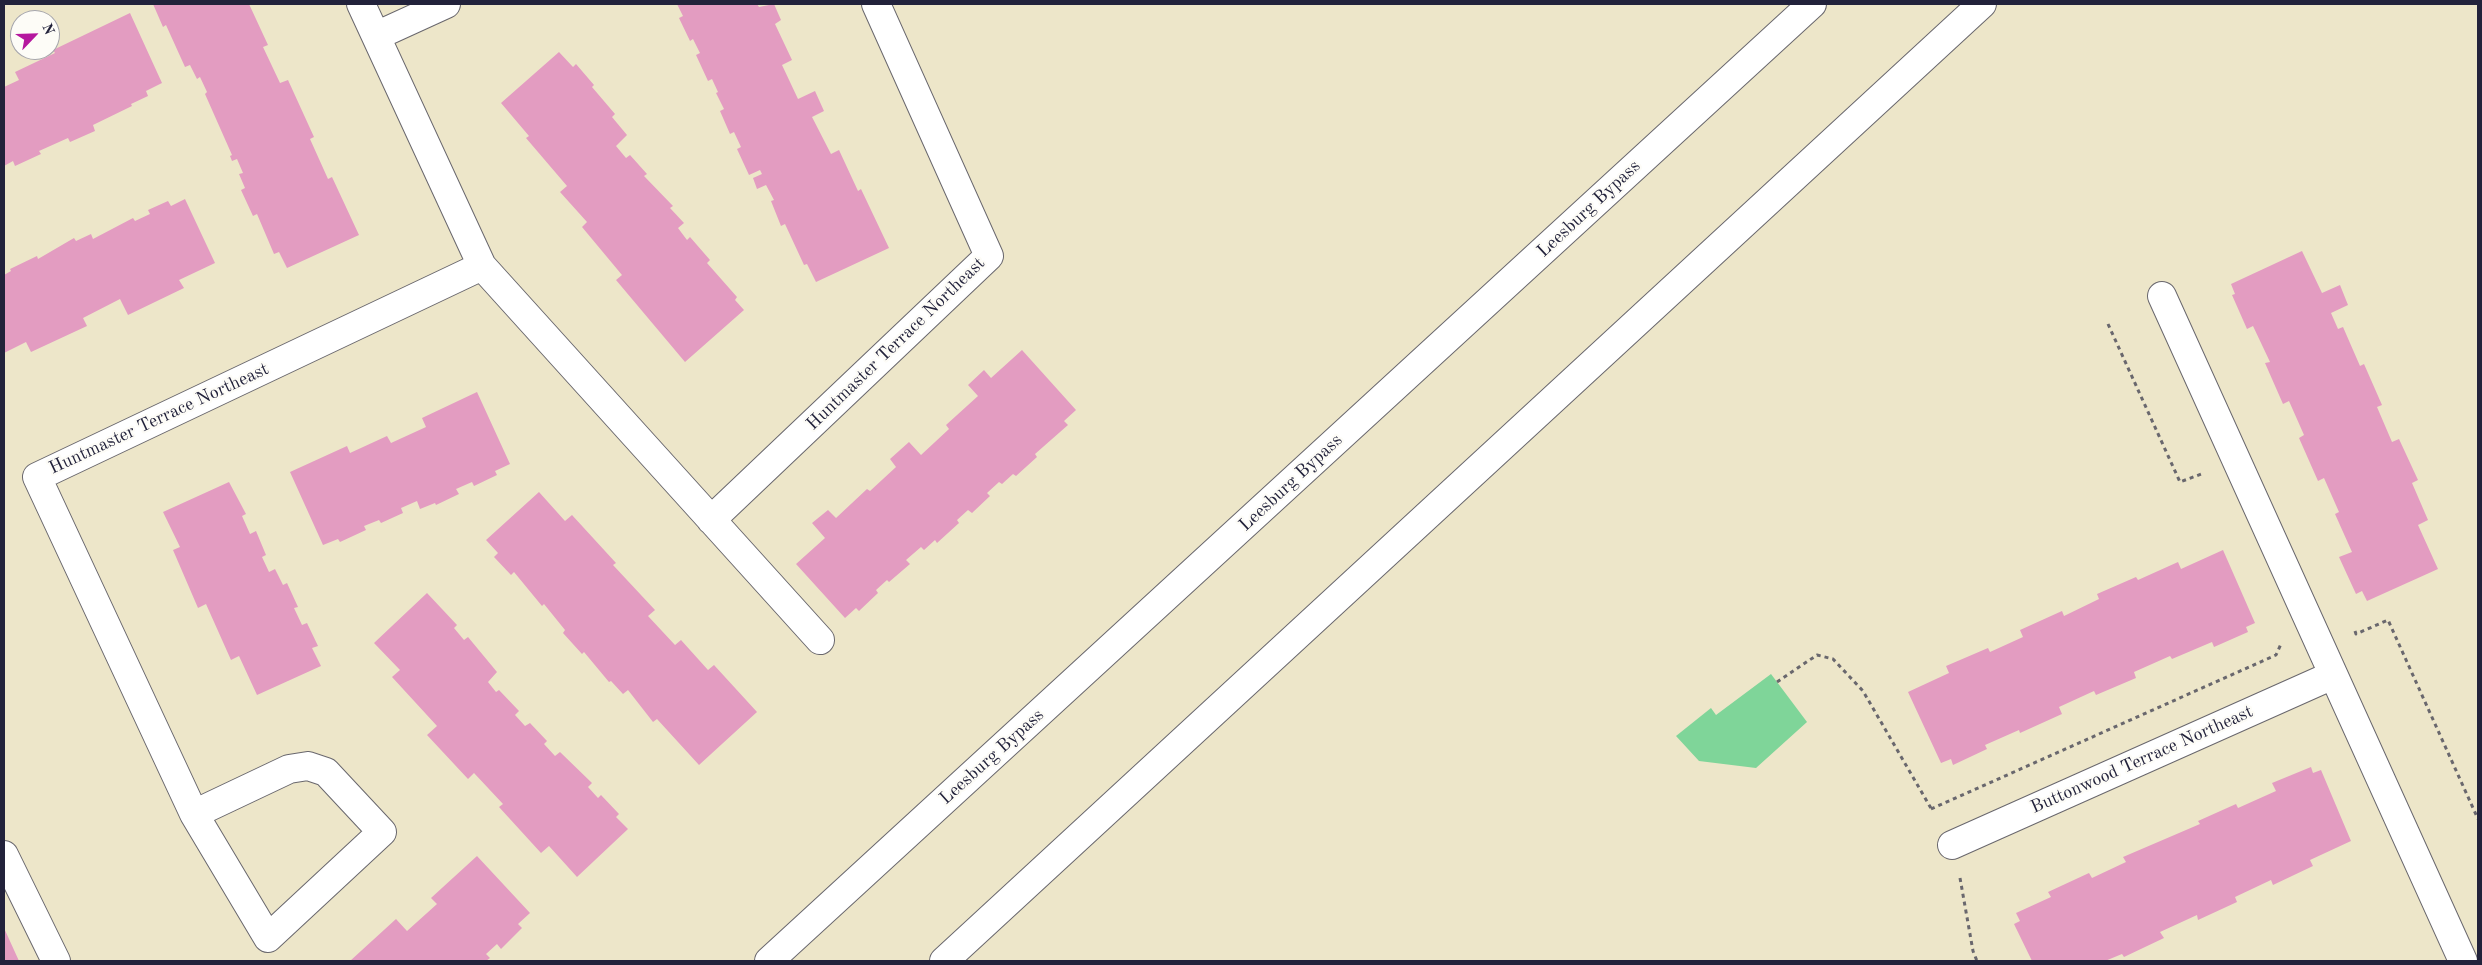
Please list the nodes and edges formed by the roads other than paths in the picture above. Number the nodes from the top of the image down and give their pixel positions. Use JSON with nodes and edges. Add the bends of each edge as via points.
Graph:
{"nodes":[{"id":1,"x":361,"y":4,"type":"edge"},
{"id":2,"x":446,"y":4,"type":"edge"},
{"id":3,"x":876,"y":4,"type":"edge"},
{"id":4,"x":1812,"y":4,"type":"edge"},
{"id":5,"x":1982,"y":4,"type":"edge"},
{"id":6,"x":376,"y":36,"type":"junction"},
{"id":7,"x":482,"y":266,"type":"junction"},
{"id":8,"x":2162,"y":296,"type":"dead end"},
{"id":9,"x":711,"y":520,"type":"junction"},
{"id":10,"x":820,"y":640,"type":"dead end"},
{"id":11,"x":2333,"y":675,"type":"junction"},
{"id":12,"x":194,"y":814,"type":"junction"},
{"id":13,"x":1952,"y":844,"type":"dead end"},
{"id":14,"x":4,"y":854,"type":"edge"},
{"id":15,"x":56,"y":961,"type":"edge"},
{"id":16,"x":769,"y":961,"type":"edge"},
{"id":17,"x":944,"y":961,"type":"edge"},
{"id":18,"x":2463,"y":961,"type":"edge"}],
"edges":[{"from":1,"to":6,"type":"main road"},
{"from":2,"to":6,"type":"main road"},
{"from":3,"to":9,"type":"main road","name":"Huntmaster Terrace Northeast","via":[[989,256]]},
{"from":4,"to":16,"type":"main road","name":"Leesburg Bypass"},
{"from":5,"to":17,"type":"main road"},
{"from":6,"to":7,"type":"main road"},
{"from":7,"to":9,"type":"main road"},
{"from":7,"to":12,"type":"main road","name":"Huntmaster Terrace Northeast","via":[[37,477]]},
{"from":8,"to":11,"type":"main road"},
{"from":9,"to":10,"type":"main road"},
{"from":11,"to":13,"type":"main road","name":"Buttonwood Terrace Northeast"},
{"from":11,"to":18,"type":"main road"},
{"from":12,"to":12,"type":"main road","name":"Huntmaster Terrace Northeast","via":[[268,938],[382,832],[326,772],[308,766],[289,769]]},
{"from":14,"to":15,"type":"main road"}]}
